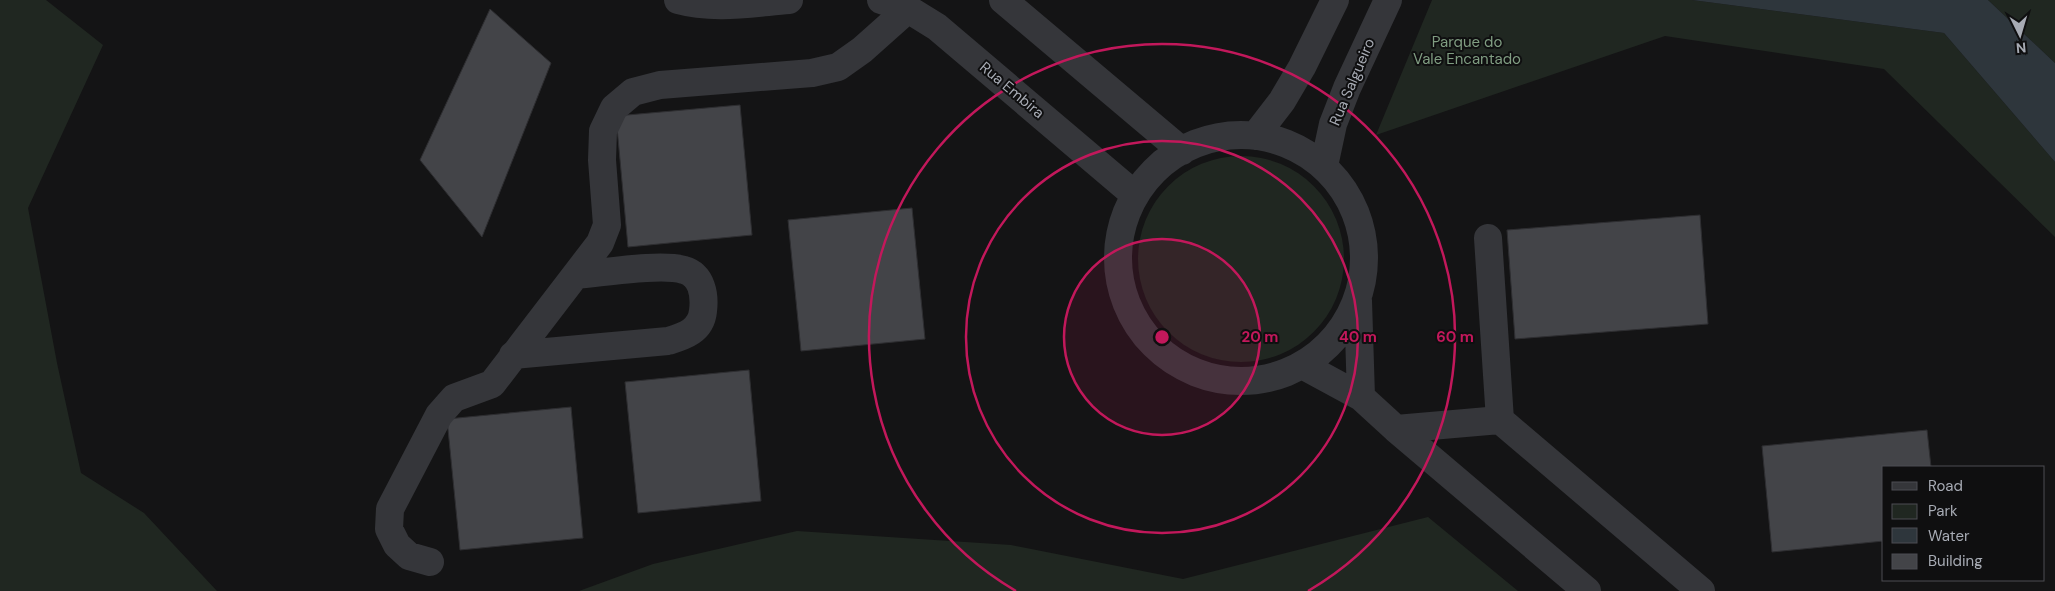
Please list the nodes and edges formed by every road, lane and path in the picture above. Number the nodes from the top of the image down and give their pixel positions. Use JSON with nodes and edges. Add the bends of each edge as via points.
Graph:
{"nodes":[{"id":1,"x":678,"y":0,"type":"edge"},
{"id":2,"x":788,"y":0,"type":"edge"},
{"id":3,"x":881,"y":0,"type":"edge"},
{"id":4,"x":1003,"y":0,"type":"edge"},
{"id":5,"x":1335,"y":0,"type":"edge"},
{"id":6,"x":1388,"y":0,"type":"edge"},
{"id":7,"x":908,"y":9,"type":"junction"},
{"id":8,"x":1255,"y":136,"type":"junction"},
{"id":9,"x":1182,"y":150,"type":"junction"},
{"id":10,"x":1324,"y":166,"type":"junction"},
{"id":11,"x":1135,"y":195,"type":"junction"},
{"id":12,"x":1488,"y":238,"type":"dead end"},
{"id":13,"x":576,"y":275,"type":"junction"},
{"id":14,"x":1358,"y":301,"type":"junction"},
{"id":15,"x":513,"y":354,"type":"junction"},
{"id":16,"x":1302,"y":365,"type":"junction"},
{"id":17,"x":1361,"y":396,"type":"junction"},
{"id":18,"x":1500,"y":420,"type":"junction"},
{"id":19,"x":1396,"y":429,"type":"junction"},
{"id":20,"x":430,"y":562,"type":"dead end"},
{"id":21,"x":1587,"y":591,"type":"edge"},
{"id":22,"x":1702,"y":591,"type":"edge"}],
"edges":[{"from":1,"to":2,"type":"street","via":[[717,6]]},
{"from":3,"to":7,"type":"street","name":"Rua Embira"},
{"from":4,"to":9,"type":"street"},
{"from":5,"to":8,"type":"street","via":[[1302,67]]},
{"from":6,"to":10,"type":"street","name":"Rua Salgueiro","via":[[1333,124]]},
{"from":7,"to":11,"type":"street","name":"Rua Embira","via":[[937,26]]},
{"from":7,"to":13,"type":"street","via":[[838,67],[812,73],[660,85],[633,92],[614,108],[603,131],[607,225],[600,243]]},
{"from":8,"to":9,"type":"street","via":[[1224,136]]},
{"from":8,"to":10,"type":"street","via":[[1280,140]]},
{"from":9,"to":11,"type":"street","via":[[1151,174]]},
{"from":10,"to":14,"type":"street","via":[[1348,194],[1362,228],[1366,265]]},
{"from":11,"to":16,"type":"street","via":[[1118,243],[1119,279],[1130,312],[1150,342],[1178,364],[1211,378],[1247,382],[1282,375]]},
{"from":12,"to":18,"type":"street"},
{"from":13,"to":15,"type":"street"},
{"from":13,"to":15,"type":"street","via":[[662,268],[685,270],[699,281],[705,299],[702,318],[689,334],[668,341]]},
{"from":14,"to":16,"type":"street","via":[[1340,333],[1313,360]]},
{"from":14,"to":17,"type":"street"},
{"from":15,"to":20,"type":"street","via":[[492,384],[454,398],[439,415],[390,509],[389,529],[397,546],[408,556]]},
{"from":16,"to":17,"type":"street"},
{"from":17,"to":19,"type":"street"},
{"from":18,"to":19,"type":"street"},
{"from":18,"to":22,"type":"street"},
{"from":19,"to":21,"type":"street"}]}
